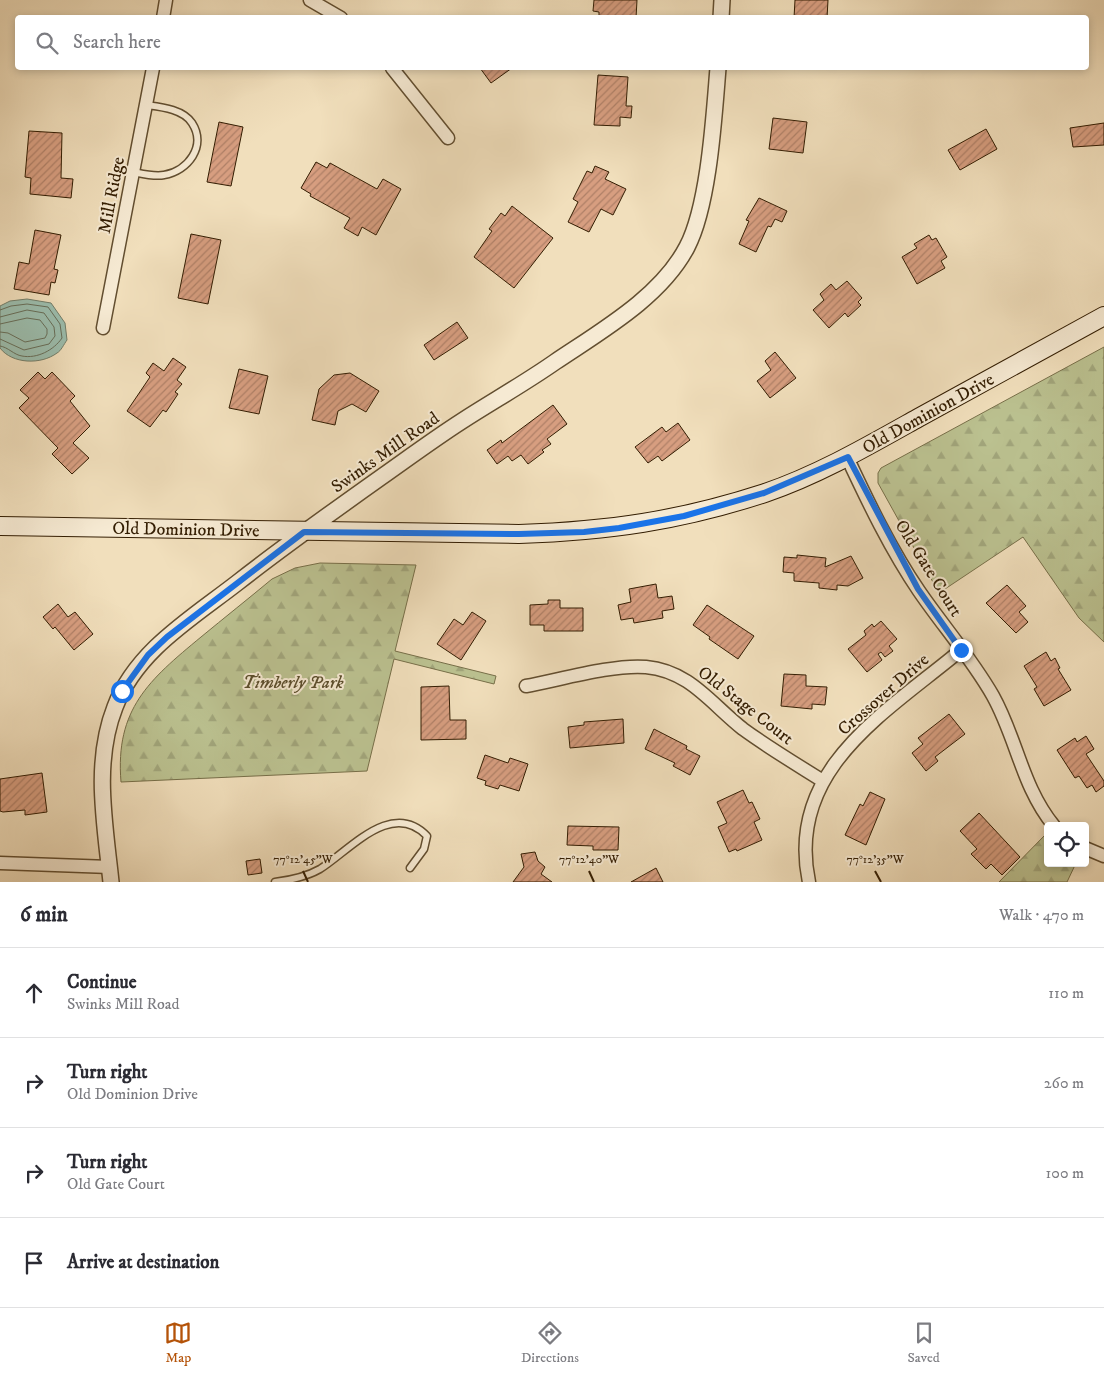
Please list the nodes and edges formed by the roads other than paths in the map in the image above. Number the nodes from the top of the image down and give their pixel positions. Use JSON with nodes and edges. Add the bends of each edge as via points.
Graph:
{"nodes":[{"id":1,"x":166,"y":0,"type":"edge"},
{"id":2,"x":310,"y":0,"type":"edge"},
{"id":3,"x":722,"y":0,"type":"edge"},
{"id":4,"x":164,"y":15,"type":"edge"},
{"id":5,"x":336,"y":15,"type":"edge"},
{"id":6,"x":721,"y":15,"type":"edge"},
{"id":7,"x":153,"y":70,"type":"edge"},
{"id":8,"x":394,"y":70,"type":"edge"},
{"id":9,"x":718,"y":70,"type":"edge"},
{"id":10,"x":146,"y":105,"type":"junction"},
{"id":11,"x":448,"y":138,"type":"dead end"},
{"id":12,"x":133,"y":172,"type":"junction"},
{"id":13,"x":1104,"y":316,"type":"edge"},
{"id":14,"x":103,"y":328,"type":"dead end"},
{"id":15,"x":848,"y":457,"type":"junction"},
{"id":16,"x":0,"y":526,"type":"edge"},
{"id":17,"x":304,"y":532,"type":"junction"},
{"id":18,"x":961,"y":650,"type":"junction"},
{"id":19,"x":526,"y":686,"type":"dead end"},
{"id":20,"x":823,"y":781,"type":"junction"},
{"id":21,"x":1051,"y":822,"type":"edge"},
{"id":22,"x":1089,"y":850,"type":"edge"},
{"id":23,"x":1104,"y":856,"type":"edge"},
{"id":24,"x":0,"y":863,"type":"edge"},
{"id":25,"x":410,"y":868,"type":"dead end"},
{"id":26,"x":111,"y":875,"type":"edge"},
{"id":27,"x":275,"y":882,"type":"edge"},
{"id":28,"x":809,"y":882,"type":"edge"}],
"edges":[{"from":1,"to":4,"type":"street"},
{"from":2,"to":5,"type":"street"},
{"from":3,"to":6,"type":"street"},
{"from":7,"to":10,"type":"street","name":"Mill Ridge"},
{"from":8,"to":11,"type":"street"},
{"from":9,"to":17,"type":"street","name":"Swinks Mill Road","via":[[708,162],[696,225],[677,264],[663,281],[608,326],[460,422]]},
{"from":10,"to":12,"type":"street","name":"Mill Ridge"},
{"from":10,"to":12,"type":"lane","via":[[180,113],[192,122],[197,136],[193,158],[186,167],[162,176]]},
{"from":12,"to":14,"type":"street","name":"Mill Ridge"},
{"from":13,"to":15,"type":"main road","name":"Old Dominion Drive"},
{"from":15,"to":17,"type":"main road","name":"Old Dominion Drive","via":[[764,493],[684,516],[619,528],[519,534]]},
{"from":15,"to":18,"type":"street","name":"Old Gate Court","via":[[909,575]]},
{"from":16,"to":17,"type":"main road","name":"Old Dominion Drive"},
{"from":17,"to":26,"type":"street","name":"Swinks Mill Road","via":[[167,637],[143,661],[122,691],[104,744],[102,766]]},
{"from":18,"to":20,"type":"street","name":"Crossover Drive","via":[[856,737]]},
{"from":18,"to":21,"type":"street","name":"Old Gate Court","via":[[1001,710],[1031,793]]},
{"from":19,"to":20,"type":"street","name":"Old Stage Court","via":[[625,668],[664,670],[696,686],[767,746]]},
{"from":20,"to":28,"type":"street","name":"Crossover Drive","via":[[813,801],[806,829]]},
{"from":22,"to":23,"type":"street"},
{"from":24,"to":26,"type":"street"},
{"from":25,"to":27,"type":"lane","via":[[424,850],[427,836],[406,823],[386,825],[369,832],[309,875]]}]}
